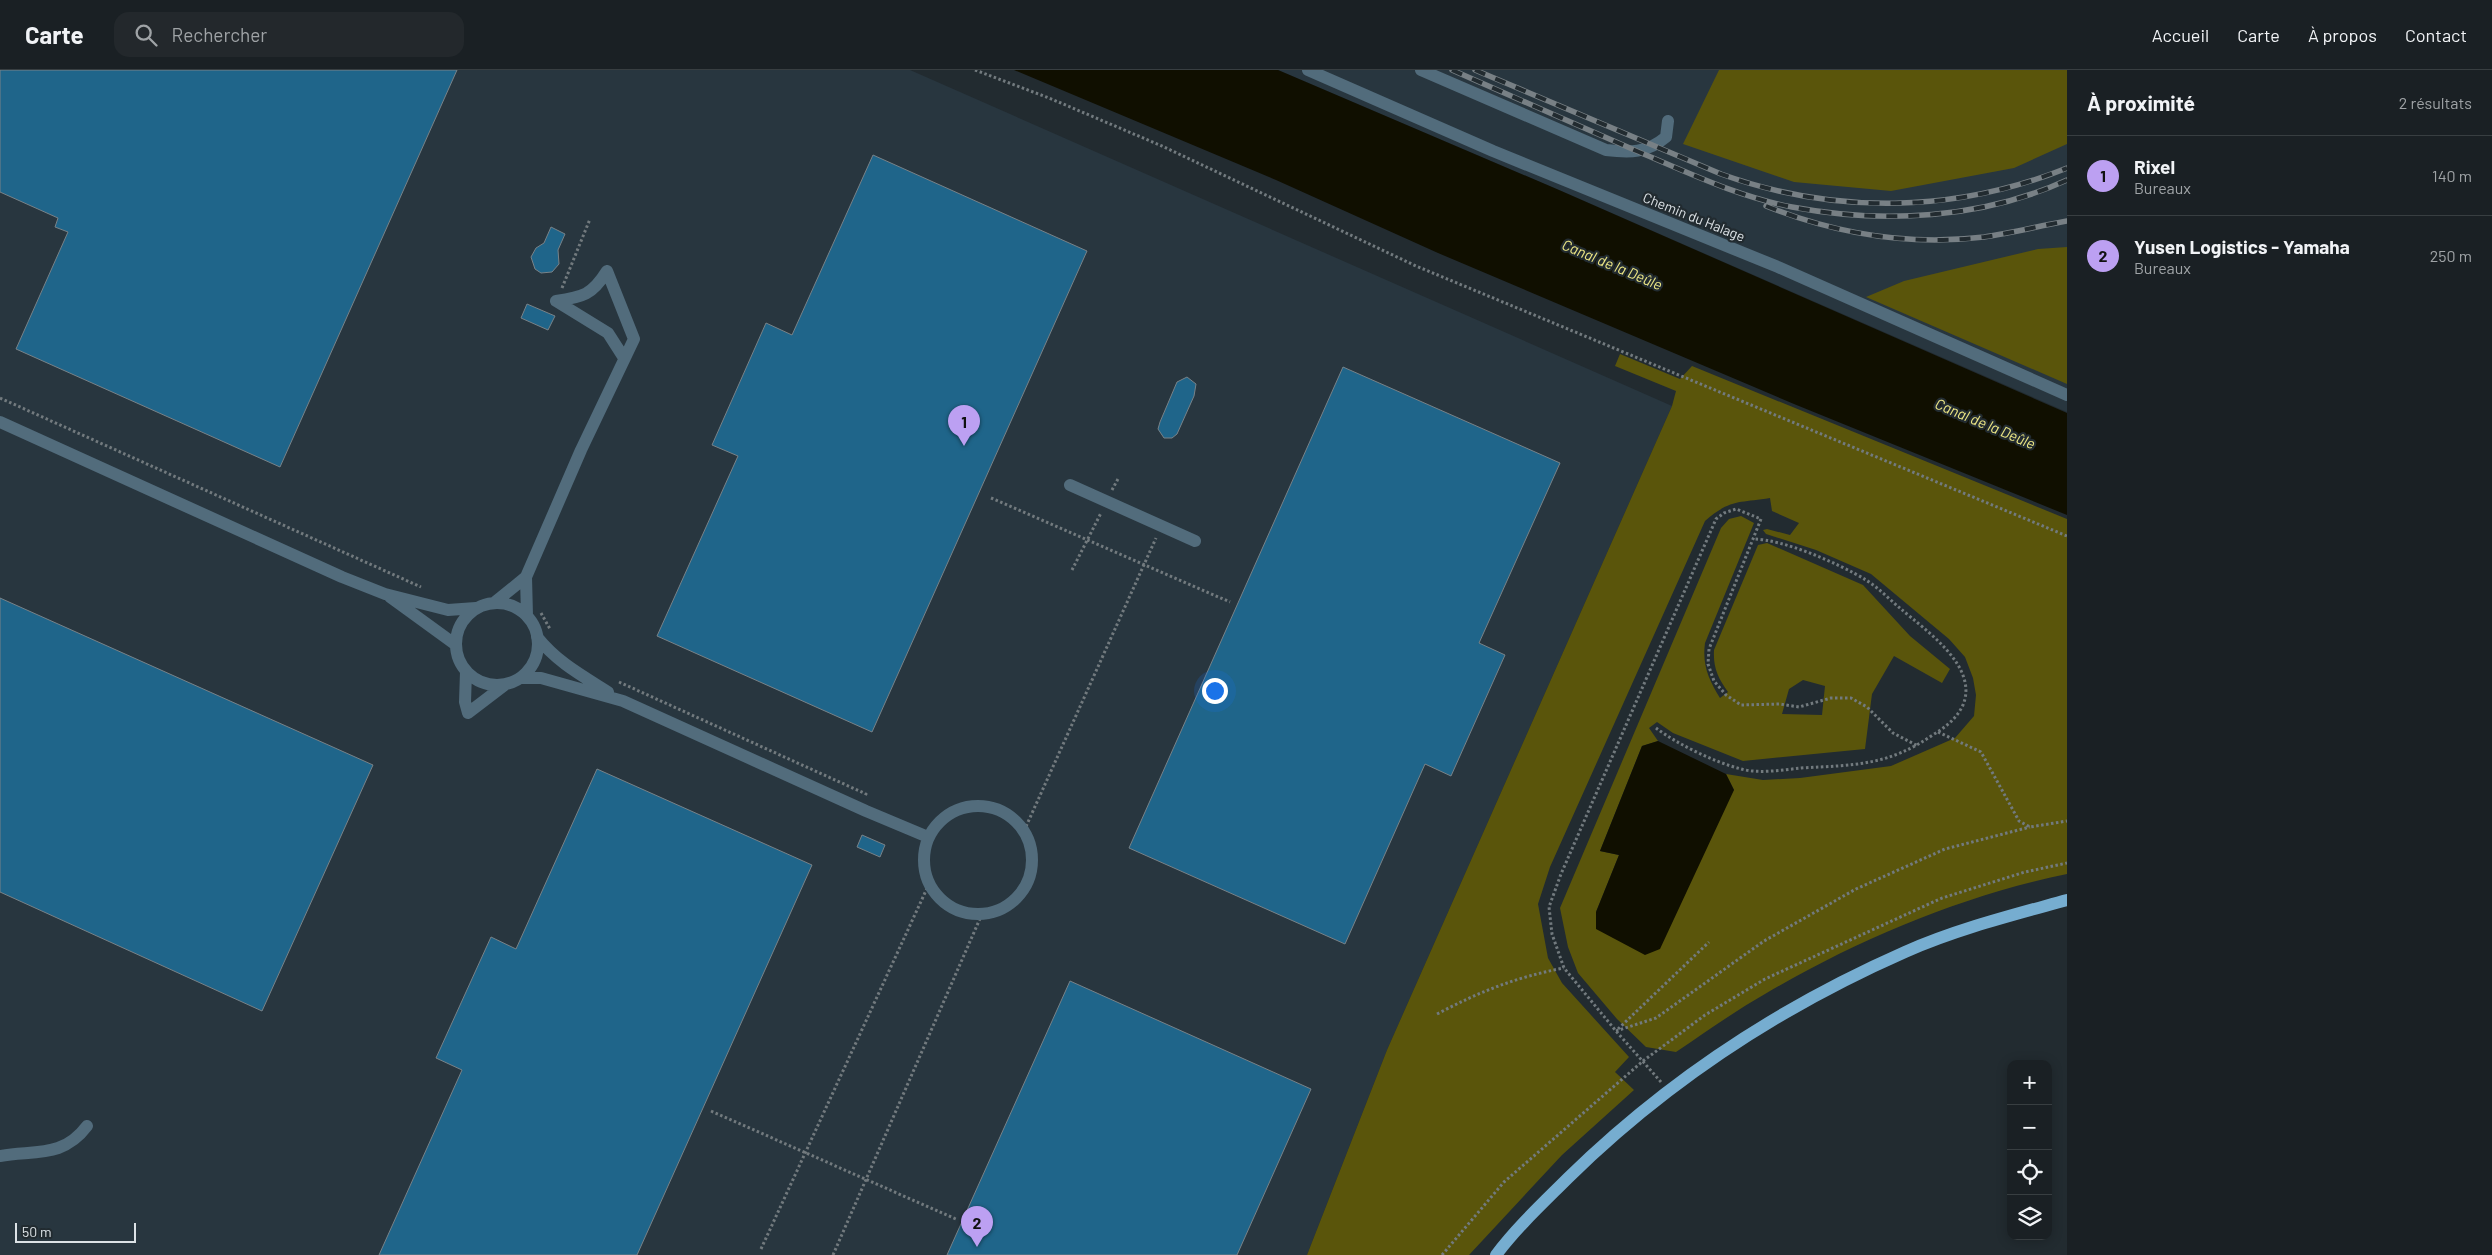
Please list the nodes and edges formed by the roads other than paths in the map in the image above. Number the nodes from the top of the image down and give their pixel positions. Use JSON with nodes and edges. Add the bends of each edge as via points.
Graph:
{"nodes":[{"id":1,"x":1308,"y":70,"type":"edge"},
{"id":2,"x":1421,"y":70,"type":"edge"},
{"id":3,"x":1668,"y":121,"type":"dead end"},
{"id":4,"x":624,"y":358,"type":"junction"},
{"id":5,"x":2067,"y":395,"type":"edge"},
{"id":6,"x":0,"y":422,"type":"edge"},
{"id":7,"x":1070,"y":485,"type":"dead end"},
{"id":8,"x":1195,"y":541,"type":"dead end"},
{"id":9,"x":526,"y":577,"type":"junction"},
{"id":10,"x":386,"y":594,"type":"junction"},
{"id":11,"x":494,"y":603,"type":"junction"},
{"id":12,"x":476,"y":608,"type":"junction"},
{"id":13,"x":527,"y":616,"type":"junction"},
{"id":14,"x":537,"y":637,"type":"junction"},
{"id":15,"x":456,"y":645,"type":"junction"},
{"id":16,"x":466,"y":672,"type":"junction"},
{"id":17,"x":520,"y":678,"type":"junction"},
{"id":18,"x":506,"y":684,"type":"junction"},
{"id":19,"x":623,"y":701,"type":"junction"},
{"id":20,"x":928,"y":837,"type":"junction"},
{"id":21,"x":2067,"y":900,"type":"edge"},
{"id":22,"x":87,"y":1126,"type":"dead end"},
{"id":23,"x":0,"y":1156,"type":"edge"},
{"id":24,"x":1496,"y":1255,"type":"edge"}],
"edges":[{"from":1,"to":5,"type":"street","name":"Chemin du Halage","via":[[1492,151],[1778,267]]},
{"from":2,"to":3,"type":"street","via":[[1606,150],[1639,152],[1656,146],[1666,137]]},
{"from":4,"to":4,"type":"street","via":[[634,338],[608,271],[598,286],[582,297],[556,301],[608,333]]},
{"from":4,"to":9,"type":"street","via":[[580,450]]},
{"from":6,"to":10,"type":"street"},
{"from":7,"to":8,"type":"street"},
{"from":9,"to":11,"type":"street"},
{"from":9,"to":13,"type":"street"},
{"from":10,"to":12,"type":"street","via":[[448,610]]},
{"from":10,"to":15,"type":"street"},
{"from":11,"to":12,"type":"street"},
{"from":11,"to":13,"type":"street","via":[[514,606]]},
{"from":12,"to":15,"type":"street","via":[[462,622]]},
{"from":13,"to":14,"type":"street"},
{"from":14,"to":17,"type":"street","via":[[536,658]]},
{"from":14,"to":19,"type":"street","via":[[568,668]]},
{"from":15,"to":16,"type":"street"},
{"from":16,"to":18,"type":"street","via":[[481,682]]},
{"from":16,"to":18,"type":"street","via":[[468,713]]},
{"from":17,"to":18,"type":"street"},
{"from":17,"to":19,"type":"street","via":[[541,678]]},
{"from":19,"to":20,"type":"street"},
{"from":20,"to":20,"type":"street","via":[[923,865],[929,884],[942,901],[956,910],[982,914],[1003,909],[1020,895],[1029,881],[1032,848],[1024,830],[996,808],[965,807],[946,816]]},
{"from":21,"to":24,"type":"main road","via":[[1997,919],[1906,952],[1829,989],[1746,1036],[1668,1090],[1596,1151]]},
{"from":22,"to":23,"type":"street","via":[[65,1147]]}]}
